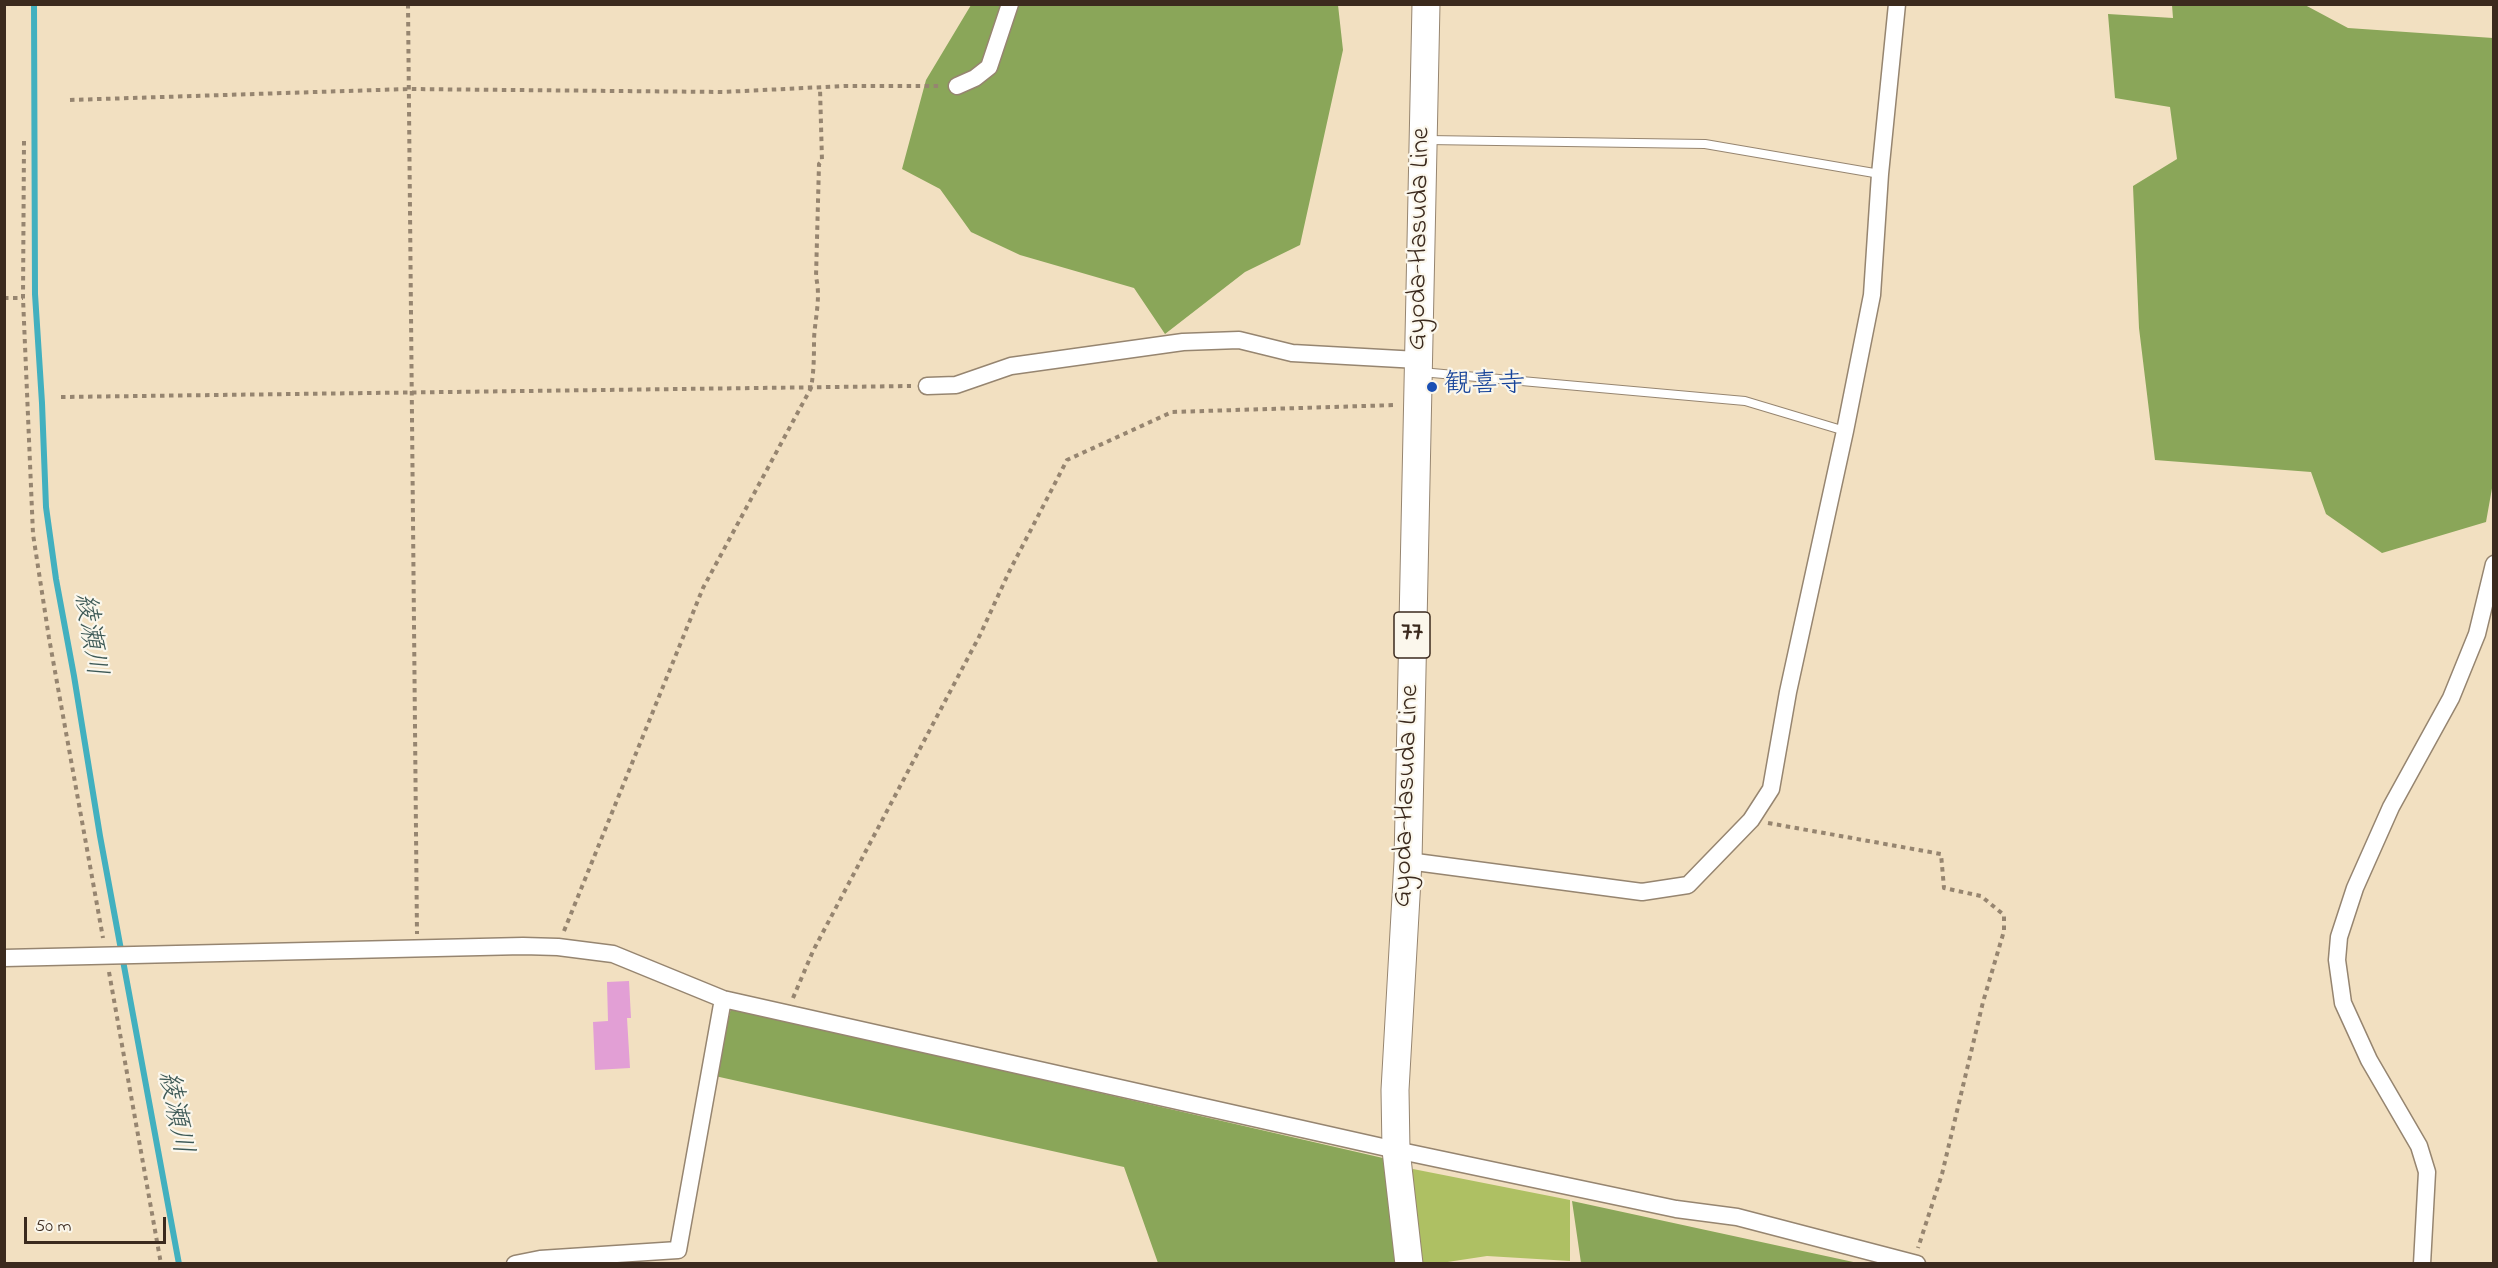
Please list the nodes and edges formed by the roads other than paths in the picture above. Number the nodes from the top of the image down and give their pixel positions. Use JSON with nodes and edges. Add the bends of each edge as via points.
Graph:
{"nodes":[{"id":1,"x":1010,"y":4,"type":"edge"},
{"id":2,"x":1426,"y":4,"type":"edge"},
{"id":3,"x":1897,"y":4,"type":"edge"},
{"id":4,"x":957,"y":86,"type":"road end"},
{"id":5,"x":1423,"y":140,"type":"junction"},
{"id":6,"x":1880,"y":174,"type":"junction"},
{"id":7,"x":1418,"y":366,"type":"junction"},
{"id":8,"x":927,"y":386,"type":"road end"},
{"id":9,"x":1845,"y":431,"type":"junction"},
{"id":10,"x":2493,"y":564,"type":"edge"},
{"id":11,"x":1408,"y":861,"type":"junction"},
{"id":12,"x":4,"y":958,"type":"edge"},
{"id":13,"x":723,"y":999,"type":"junction"},
{"id":14,"x":1396,"y":1150,"type":"junction"},
{"id":15,"x":515,"y":1263,"type":"edge"},
{"id":16,"x":1409,"y":1263,"type":"edge"},
{"id":17,"x":1915,"y":1263,"type":"edge"},
{"id":18,"x":2422,"y":1263,"type":"edge"}],
"edges":[{"from":1,"to":4,"type":"street","via":[[990,67]]},
{"from":2,"to":5,"type":"main road","name":"Gyoda-Hasuda Line","number":"77"},
{"from":3,"to":6,"type":"street"},
{"from":5,"to":6,"type":"lane","via":[[1706,144]]},
{"from":5,"to":7,"type":"main road","name":"Gyoda-Hasuda Line","number":"77"},
{"from":6,"to":9,"type":"street","via":[[1872,295]]},
{"from":7,"to":8,"type":"street","via":[[1292,353],[1239,340],[1183,342],[1011,366],[956,385]]},
{"from":7,"to":9,"type":"lane","via":[[1745,401]]},
{"from":7,"to":11,"type":"main road","name":"Gyoda-Hasuda Line","number":"77"},
{"from":9,"to":11,"type":"street","via":[[1771,789],[1752,820],[1688,885],[1642,892]]},
{"from":10,"to":18,"type":"street","via":[[2477,634],[2451,698],[2391,807],[2355,888],[2339,937],[2337,960],[2343,1003],[2369,1060],[2419,1146],[2427,1172]]},
{"from":11,"to":14,"type":"main road","name":"Gyoda-Hasuda Line","number":"77","via":[[1395,1090]]},
{"from":12,"to":13,"type":"street","via":[[558,947],[613,954]]},
{"from":13,"to":14,"type":"street"},
{"from":13,"to":15,"type":"street","via":[[678,1250]]},
{"from":14,"to":16,"type":"main road","name":"Gyoda-Hasuda Line","number":"77"},
{"from":14,"to":17,"type":"street","via":[[1676,1209],[1737,1217]]}]}
